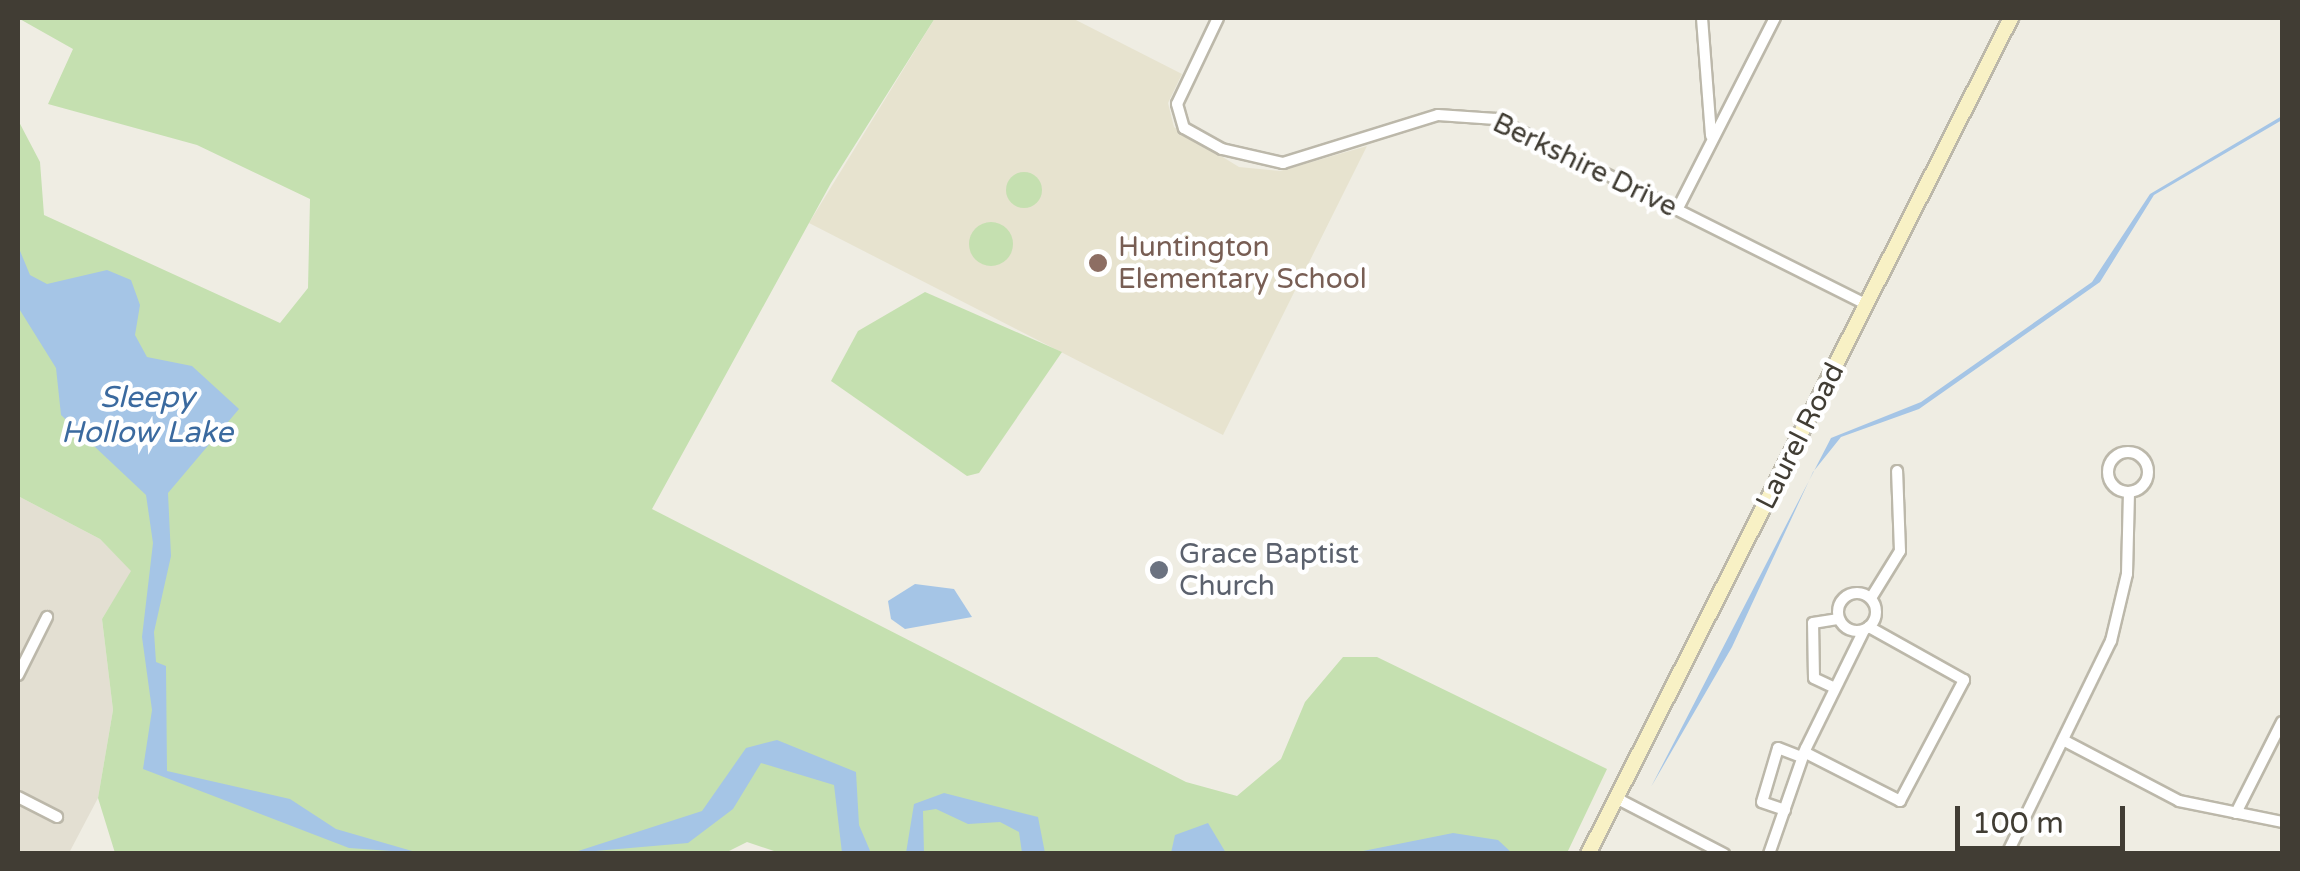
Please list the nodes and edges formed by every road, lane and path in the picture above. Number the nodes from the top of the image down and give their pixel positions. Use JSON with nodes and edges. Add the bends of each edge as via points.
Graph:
{"nodes":[{"id":1,"x":1218,"y":18,"type":"edge"},
{"id":2,"x":1702,"y":18,"type":"edge"},
{"id":3,"x":1775,"y":18,"type":"edge"},
{"id":4,"x":2011,"y":18,"type":"edge"},
{"id":5,"x":1710,"y":144,"type":"junction"},
{"id":6,"x":1677,"y":210,"type":"junction"},
{"id":7,"x":1866,"y":304,"type":"junction"},
{"id":8,"x":1896,"y":471,"type":"dead end"},
{"id":9,"x":2129,"y":492,"type":"dead end"},
{"id":10,"x":1871,"y":598,"type":"junction"},
{"id":11,"x":47,"y":617,"type":"dead end"},
{"id":12,"x":1839,"y":619,"type":"junction"},
{"id":13,"x":1866,"y":628,"type":"junction"},
{"id":14,"x":18,"y":675,"type":"edge"},
{"id":15,"x":1835,"y":688,"type":"junction"},
{"id":16,"x":2282,"y":722,"type":"edge"},
{"id":17,"x":2063,"y":740,"type":"junction"},
{"id":18,"x":1803,"y":755,"type":"junction"},
{"id":19,"x":18,"y":798,"type":"edge"},
{"id":20,"x":1616,"y":798,"type":"junction"},
{"id":21,"x":1786,"y":810,"type":"junction"},
{"id":22,"x":2236,"y":813,"type":"junction"},
{"id":23,"x":57,"y":817,"type":"dead end"},
{"id":24,"x":2282,"y":822,"type":"edge"},
{"id":25,"x":1588,"y":854,"type":"edge"},
{"id":26,"x":1724,"y":854,"type":"edge"},
{"id":27,"x":1769,"y":854,"type":"edge"},
{"id":28,"x":2006,"y":854,"type":"edge"}],
"edges":[{"from":1,"to":6,"type":"street","name":"Berkshire Drive","via":[[1178,98],[1181,123],[1244,158],[1283,163],[1438,115],[1486,116]]},
{"from":2,"to":5,"type":"street"},
{"from":3,"to":5,"type":"street"},
{"from":4,"to":7,"type":"street","name":"Laurel Road"},
{"from":5,"to":6,"type":"street"},
{"from":6,"to":7,"type":"street","name":"Berkshire Drive"},
{"from":7,"to":20,"type":"street","name":"Laurel Road"},
{"from":8,"to":10,"type":"street","via":[[1900,552]]},
{"from":9,"to":17,"type":"street","via":[[2121,608]]},
{"from":10,"to":12,"type":"street","via":[[1848,594]]},
{"from":10,"to":13,"type":"street"},
{"from":11,"to":14,"type":"street"},
{"from":12,"to":13,"type":"street"},
{"from":12,"to":15,"type":"street","via":[[1813,623],[1814,678]]},
{"from":13,"to":15,"type":"street"},
{"from":13,"to":18,"type":"street","via":[[1964,680],[1900,801]]},
{"from":15,"to":18,"type":"street"},
{"from":16,"to":22,"type":"street"},
{"from":17,"to":22,"type":"street","via":[[2154,791]]},
{"from":17,"to":28,"type":"street"},
{"from":18,"to":21,"type":"street"},
{"from":18,"to":21,"type":"street","via":[[1778,748],[1762,802]]},
{"from":19,"to":23,"type":"street"},
{"from":20,"to":25,"type":"street","name":"Laurel Road"},
{"from":20,"to":26,"type":"street"},
{"from":21,"to":27,"type":"street"},
{"from":22,"to":24,"type":"street"}]}
